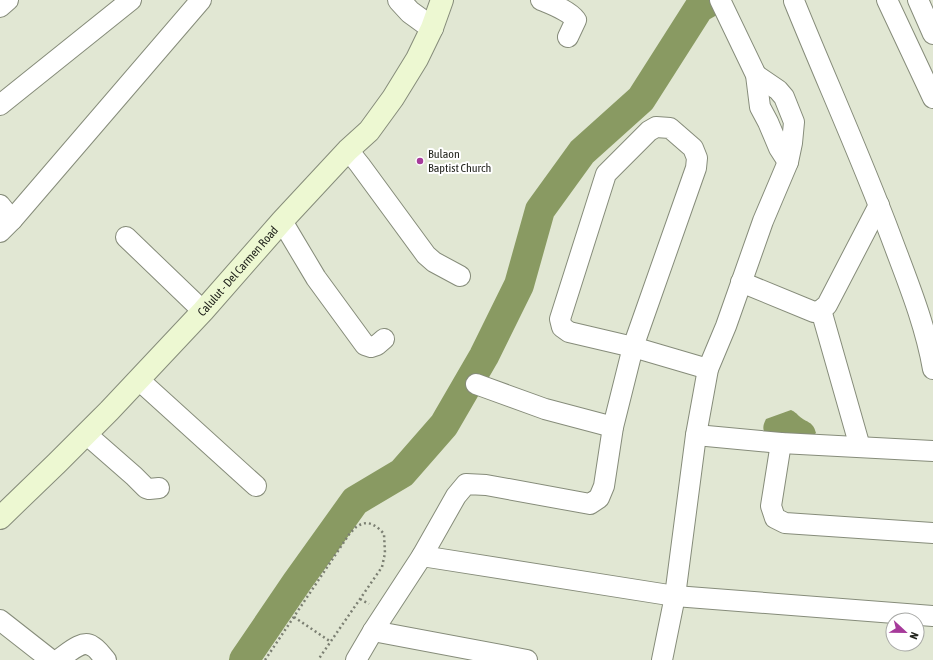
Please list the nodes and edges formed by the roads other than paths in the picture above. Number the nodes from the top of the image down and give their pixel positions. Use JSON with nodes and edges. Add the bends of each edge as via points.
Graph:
{"nodes":[{"id":1,"x":8,"y":0,"type":"edge"},
{"id":2,"x":131,"y":0,"type":"edge"},
{"id":3,"x":201,"y":0,"type":"edge"},
{"id":4,"x":399,"y":0,"type":"edge"},
{"id":5,"x":442,"y":0,"type":"edge"},
{"id":6,"x":541,"y":0,"type":"edge"},
{"id":7,"x":887,"y":0,"type":"edge"},
{"id":8,"x":918,"y":0,"type":"edge"},
{"id":9,"x":794,"y":1,"type":"dead end"},
{"id":10,"x":722,"y":3,"type":"edge"},
{"id":11,"x":0,"y":7,"type":"edge"},
{"id":12,"x":432,"y":28,"type":"junction"},
{"id":13,"x":933,"y":34,"type":"edge"},
{"id":14,"x":568,"y":37,"type":"dead end"},
{"id":15,"x":933,"y":98,"type":"edge"},
{"id":16,"x":0,"y":105,"type":"edge"},
{"id":17,"x":348,"y":150,"type":"junction"},
{"id":18,"x":879,"y":205,"type":"junction"},
{"id":19,"x":4,"y":219,"type":"edge"},
{"id":20,"x":282,"y":221,"type":"junction"},
{"id":21,"x":126,"y":237,"type":"dead end"},
{"id":22,"x":460,"y":276,"type":"dead end"},
{"id":23,"x":741,"y":282,"type":"junction"},
{"id":24,"x":821,"y":310,"type":"junction"},
{"id":25,"x":204,"y":311,"type":"junction"},
{"id":26,"x":384,"y":339,"type":"dead end"},
{"id":27,"x":633,"y":347,"type":"junction"},
{"id":28,"x":708,"y":369,"type":"junction"},
{"id":29,"x":933,"y":369,"type":"edge"},
{"id":30,"x":139,"y":380,"type":"junction"},
{"id":31,"x":476,"y":384,"type":"dead end"},
{"id":32,"x":613,"y":427,"type":"junction"},
{"id":33,"x":86,"y":434,"type":"junction"},
{"id":34,"x":696,"y":435,"type":"junction"},
{"id":35,"x":781,"y":442,"type":"junction"},
{"id":36,"x":860,"y":447,"type":"junction"},
{"id":37,"x":933,"y":451,"type":"edge"},
{"id":38,"x":256,"y":486,"type":"dead end"},
{"id":39,"x":159,"y":488,"type":"dead end"},
{"id":40,"x":0,"y":518,"type":"edge"},
{"id":41,"x":933,"y":533,"type":"edge"},
{"id":42,"x":422,"y":556,"type":"junction"},
{"id":43,"x":675,"y":596,"type":"junction"},
{"id":44,"x":933,"y":616,"type":"edge"},
{"id":45,"x":0,"y":620,"type":"edge"},
{"id":46,"x":373,"y":631,"type":"junction"},
{"id":47,"x":51,"y":660,"type":"edge"},
{"id":48,"x":58,"y":660,"type":"edge"},
{"id":49,"x":106,"y":660,"type":"edge"},
{"id":50,"x":356,"y":660,"type":"edge"},
{"id":51,"x":527,"y":660,"type":"edge"},
{"id":52,"x":662,"y":660,"type":"edge"}],
"edges":[{"from":1,"to":11,"type":"street"},
{"from":2,"to":16,"type":"street"},
{"from":3,"to":19,"type":"street"},
{"from":4,"to":12,"type":"street","via":[[410,12]]},
{"from":5,"to":12,"type":"main road","name":"Calulut - Del Carmen Road"},
{"from":6,"to":14,"type":"street","via":[[558,7],[576,20]]},
{"from":7,"to":15,"type":"street"},
{"from":8,"to":13,"type":"street"},
{"from":9,"to":18,"type":"street"},
{"from":10,"to":23,"type":"street","via":[[756,75],[784,97],[794,122],[788,162]]},
{"from":12,"to":17,"type":"main road","name":"Calulut - Del Carmen Road","via":[[393,98],[369,130]]},
{"from":17,"to":20,"type":"main road","name":"Calulut - Del Carmen Road"},
{"from":17,"to":22,"type":"street","via":[[426,255]]},
{"from":18,"to":24,"type":"street","via":[[827,305]]},
{"from":18,"to":29,"type":"street","via":[[915,301]]},
{"from":20,"to":25,"type":"main road","name":"Calulut - Del Carmen Road"},
{"from":20,"to":26,"type":"street","via":[[316,278],[365,344],[371,347]]},
{"from":21,"to":25,"type":"street"},
{"from":23,"to":24,"type":"street","via":[[814,312]]},
{"from":23,"to":28,"type":"street"},
{"from":24,"to":36,"type":"street"},
{"from":25,"to":30,"type":"main road","name":"Calulut - Del Carmen Road"},
{"from":27,"to":27,"type":"street","via":[[696,168],[697,158],[693,148],[670,128],[656,127],[649,131],[606,174],[560,319],[562,327],[569,332]]},
{"from":27,"to":28,"type":"street"},
{"from":27,"to":32,"type":"street"},
{"from":28,"to":34,"type":"street"},
{"from":30,"to":33,"type":"main road","name":"Calulut - Del Carmen Road"},
{"from":30,"to":38,"type":"street"},
{"from":31,"to":32,"type":"street","via":[[545,409]]},
{"from":32,"to":42,"type":"street","via":[[604,486],[599,498],[590,504],[486,485],[466,484],[456,496]]},
{"from":33,"to":39,"type":"street","via":[[146,488]]},
{"from":33,"to":40,"type":"main road","name":"Calulut - Del Carmen Road"},
{"from":34,"to":35,"type":"street"},
{"from":34,"to":43,"type":"street"},
{"from":35,"to":36,"type":"street"},
{"from":35,"to":41,"type":"street","via":[[771,506],[775,518],[784,523]]},
{"from":36,"to":37,"type":"street"},
{"from":42,"to":43,"type":"street"},
{"from":42,"to":46,"type":"street"},
{"from":43,"to":44,"type":"street"},
{"from":43,"to":52,"type":"street"},
{"from":45,"to":47,"type":"street"},
{"from":46,"to":50,"type":"street"},
{"from":46,"to":51,"type":"street"},
{"from":48,"to":49,"type":"street","via":[[84,644],[92,645]]}]}
